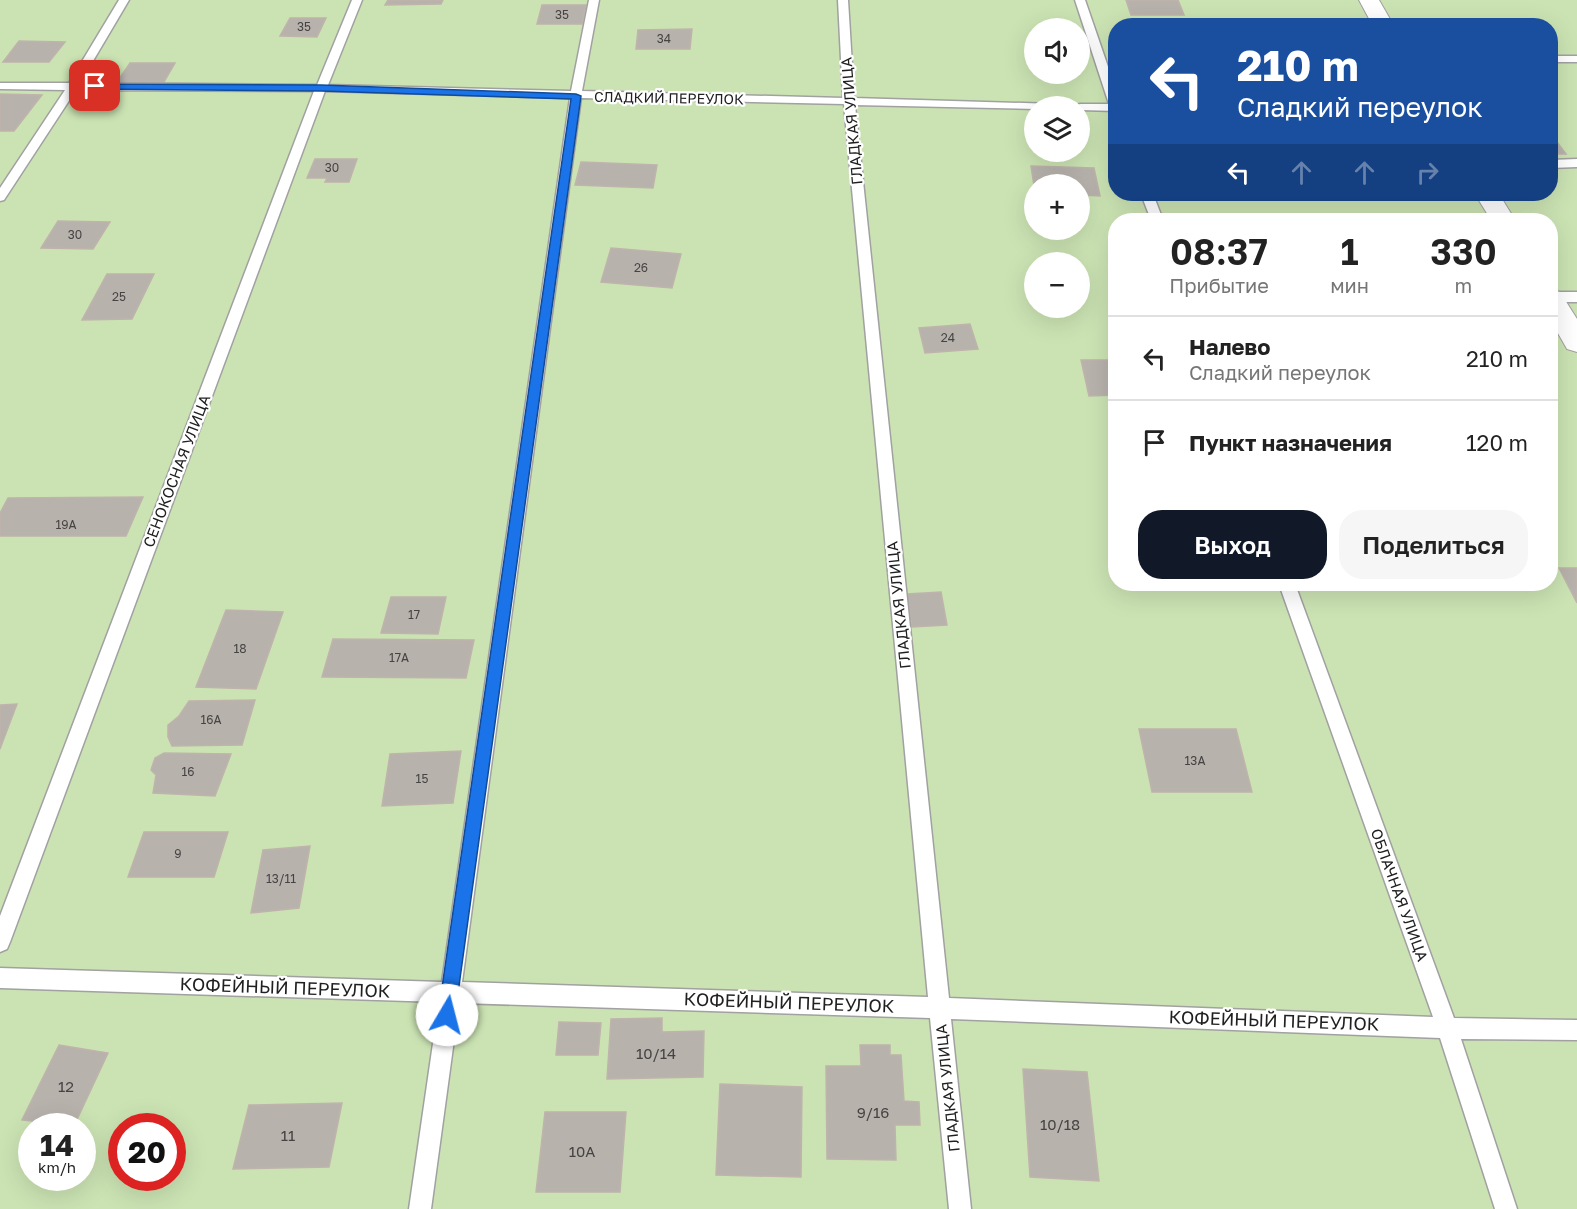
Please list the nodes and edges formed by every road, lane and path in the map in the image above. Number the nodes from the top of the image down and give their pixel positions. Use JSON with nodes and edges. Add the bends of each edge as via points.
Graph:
{"nodes":[{"id":1,"x":124,"y":0,"type":"edge"},
{"id":2,"x":357,"y":0,"type":"edge"},
{"id":3,"x":594,"y":0,"type":"edge"},
{"id":4,"x":843,"y":0,"type":"edge"},
{"id":5,"x":1080,"y":0,"type":"edge"},
{"id":6,"x":1369,"y":0,"type":"edge"},
{"id":7,"x":1379,"y":18,"type":"edge"},
{"id":8,"x":1558,"y":59,"type":"edge"},
{"id":9,"x":1577,"y":59,"type":"edge"},
{"id":10,"x":1108,"y":83,"type":"edge"},
{"id":11,"x":0,"y":86,"type":"edge"},
{"id":12,"x":72,"y":86,"type":"junction"},
{"id":13,"x":321,"y":88,"type":"junction"},
{"id":14,"x":576,"y":96,"type":"junction"},
{"id":15,"x":849,"y":101,"type":"junction"},
{"id":16,"x":1024,"y":105,"type":"edge"},
{"id":17,"x":1090,"y":107,"type":"edge"},
{"id":18,"x":1108,"y":107,"type":"edge"},
{"id":19,"x":1558,"y":164,"type":"edge"},
{"id":20,"x":1577,"y":164,"type":"edge"},
{"id":21,"x":0,"y":197,"type":"edge"},
{"id":22,"x":1577,"y":297,"type":"edge"},
{"id":23,"x":1558,"y":298,"type":"edge"},
{"id":24,"x":1558,"y":310,"type":"edge"},
{"id":25,"x":1577,"y":342,"type":"edge"},
{"id":26,"x":1290,"y":591,"type":"edge"},
{"id":27,"x":0,"y":942,"type":"edge"},
{"id":28,"x":0,"y":978,"type":"edge"},
{"id":29,"x":450,"y":993,"type":"junction"},
{"id":30,"x":939,"y":1008,"type":"junction"},
{"id":31,"x":1447,"y":1028,"type":"junction"},
{"id":32,"x":1577,"y":1030,"type":"edge"},
{"id":33,"x":420,"y":1209,"type":"edge"},
{"id":34,"x":960,"y":1209,"type":"edge"},
{"id":35,"x":1506,"y":1209,"type":"edge"}],
"edges":[{"from":1,"to":12,"type":"lane"},
{"from":2,"to":13,"type":"lane","name":"СЕНОКОСНАЯ УЛИЦА"},
{"from":3,"to":14,"type":"lane"},
{"from":4,"to":15,"type":"lane","name":"ГЛАДКАЯ УЛИЦА"},
{"from":5,"to":10,"type":"lane"},
{"from":6,"to":7,"type":"street"},
{"from":8,"to":9,"type":"lane"},
{"from":11,"to":12,"type":"lane","name":"СЛАДКИЙ ПЕРЕУЛОК"},
{"from":12,"to":13,"type":"lane","name":"СЛАДКИЙ ПЕРЕУЛОК"},
{"from":12,"to":21,"type":"lane"},
{"from":13,"to":14,"type":"lane","name":"СЛАДКИЙ ПЕРЕУЛОК"},
{"from":13,"to":27,"type":"lane","name":"СЕНОКОСНАЯ УЛИЦА"},
{"from":14,"to":15,"type":"lane","name":"СЛАДКИЙ ПЕРЕУЛОК"},
{"from":14,"to":29,"type":"lane"},
{"from":15,"to":16,"type":"lane","name":"СЛАДКИЙ ПЕРЕУЛОК"},
{"from":15,"to":30,"type":"lane","name":"ГЛАДКАЯ УЛИЦА"},
{"from":17,"to":18,"type":"lane"},
{"from":19,"to":20,"type":"lane"},
{"from":22,"to":23,"type":"lane"},
{"from":24,"to":25,"type":"street"},
{"from":26,"to":31,"type":"lane","name":"ОБЛАЧНАЯ УЛИЦА"},
{"from":28,"to":29,"type":"lane","name":"КОФЕЙНЫЙ ПЕРЕУЛОК"},
{"from":29,"to":30,"type":"lane","name":"КОФЕЙНЫЙ ПЕРЕУЛОК"},
{"from":29,"to":33,"type":"lane"},
{"from":30,"to":31,"type":"lane","name":"КОФЕЙНЫЙ ПЕРЕУЛОК"},
{"from":30,"to":34,"type":"lane","name":"ГЛАДКАЯ УЛИЦА"},
{"from":31,"to":32,"type":"lane","name":"КОФЕЙНЫЙ ПЕРЕУЛОК"},
{"from":31,"to":35,"type":"lane","name":"ОБЛАЧНАЯ УЛИЦА"}]}
